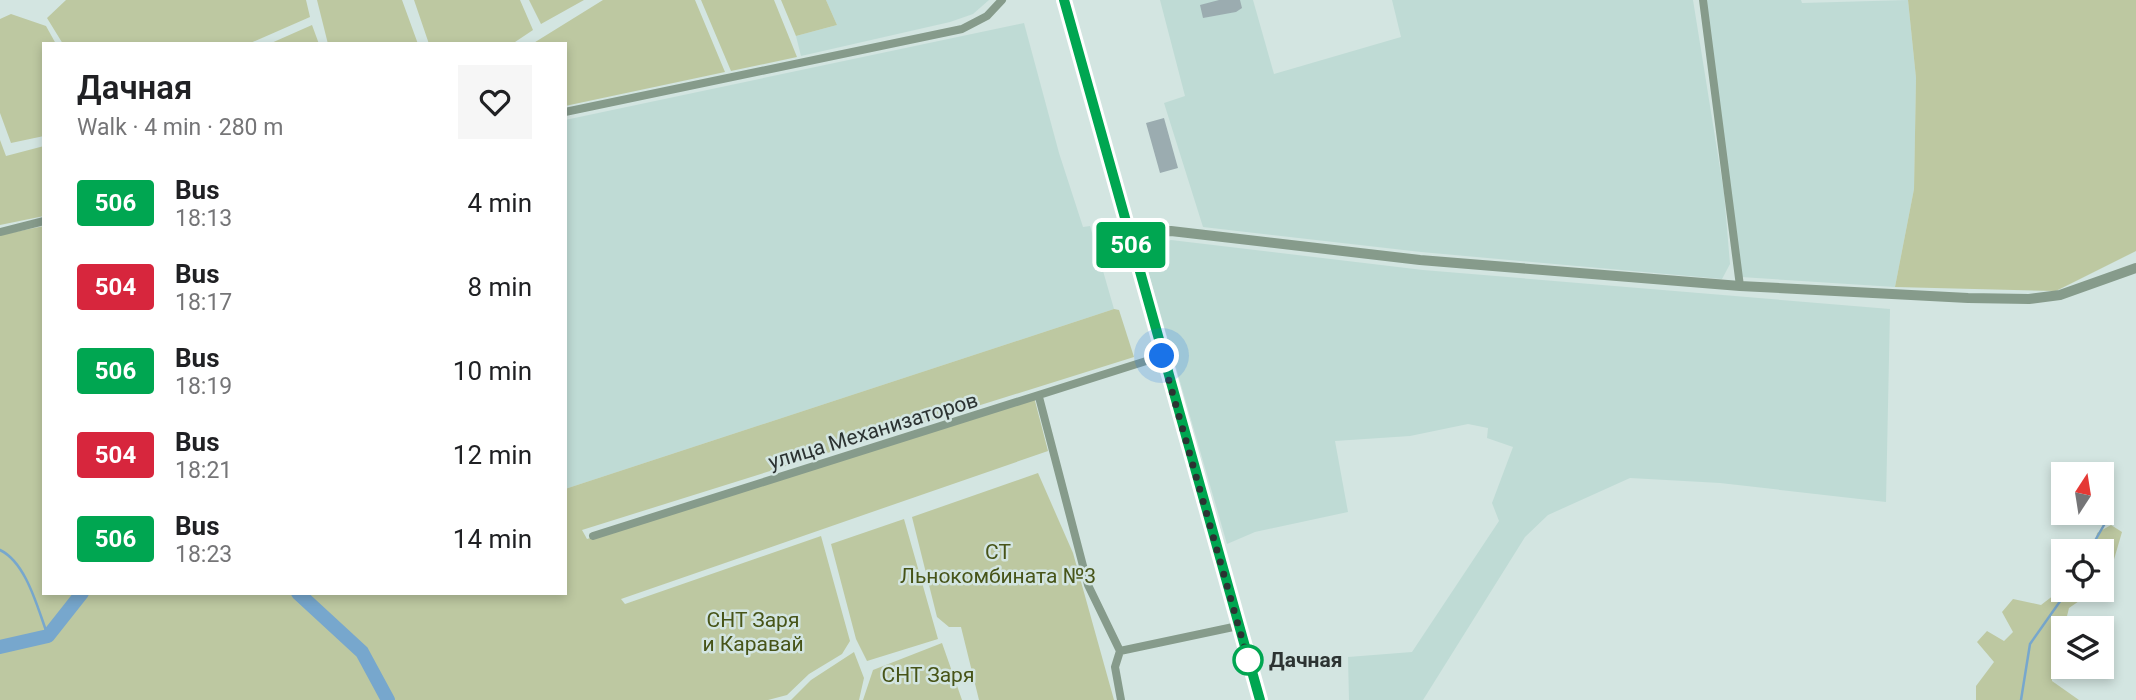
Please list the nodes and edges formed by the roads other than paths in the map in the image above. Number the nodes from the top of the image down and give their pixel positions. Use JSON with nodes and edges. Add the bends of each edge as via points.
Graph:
{"nodes":[{"id":1,"x":1002,"y":0,"type":"edge"},
{"id":2,"x":1064,"y":0,"type":"edge"},
{"id":3,"x":1703,"y":0,"type":"edge"},
{"id":4,"x":567,"y":112,"type":"edge"},
{"id":5,"x":42,"y":222,"type":"edge"},
{"id":6,"x":0,"y":232,"type":"edge"},
{"id":7,"x":1128,"y":233,"type":"junction"},
{"id":8,"x":2136,"y":268,"type":"edge"},
{"id":9,"x":1740,"y":286,"type":"junction"},
{"id":10,"x":1162,"y":356,"type":"junction"},
{"id":11,"x":1040,"y":397,"type":"junction"},
{"id":12,"x":593,"y":536,"type":"dead end"},
{"id":13,"x":1238,"y":626,"type":"junction"},
{"id":14,"x":1120,"y":651,"type":"junction"},
{"id":15,"x":1121,"y":700,"type":"edge"},
{"id":16,"x":1260,"y":700,"type":"edge"}],
"edges":[{"from":1,"to":4,"type":"street","via":[[987,16],[962,29]]},
{"from":2,"to":7,"type":"main road"},
{"from":3,"to":9,"type":"street"},
{"from":5,"to":6,"type":"street"},
{"from":7,"to":9,"type":"street","via":[[1171,231],[1420,260]]},
{"from":7,"to":10,"type":"main road"},
{"from":8,"to":9,"type":"street","via":[[2060,295],[2029,299]]},
{"from":10,"to":11,"type":"street","name":"улица Механизаторов"},
{"from":10,"to":13,"type":"main road"},
{"from":11,"to":12,"type":"street","name":"улица Механизаторов"},
{"from":11,"to":14,"type":"street","via":[[1088,585]]},
{"from":13,"to":14,"type":"street"},
{"from":13,"to":16,"type":"main road"},
{"from":14,"to":15,"type":"street","via":[[1115,667]]}]}
